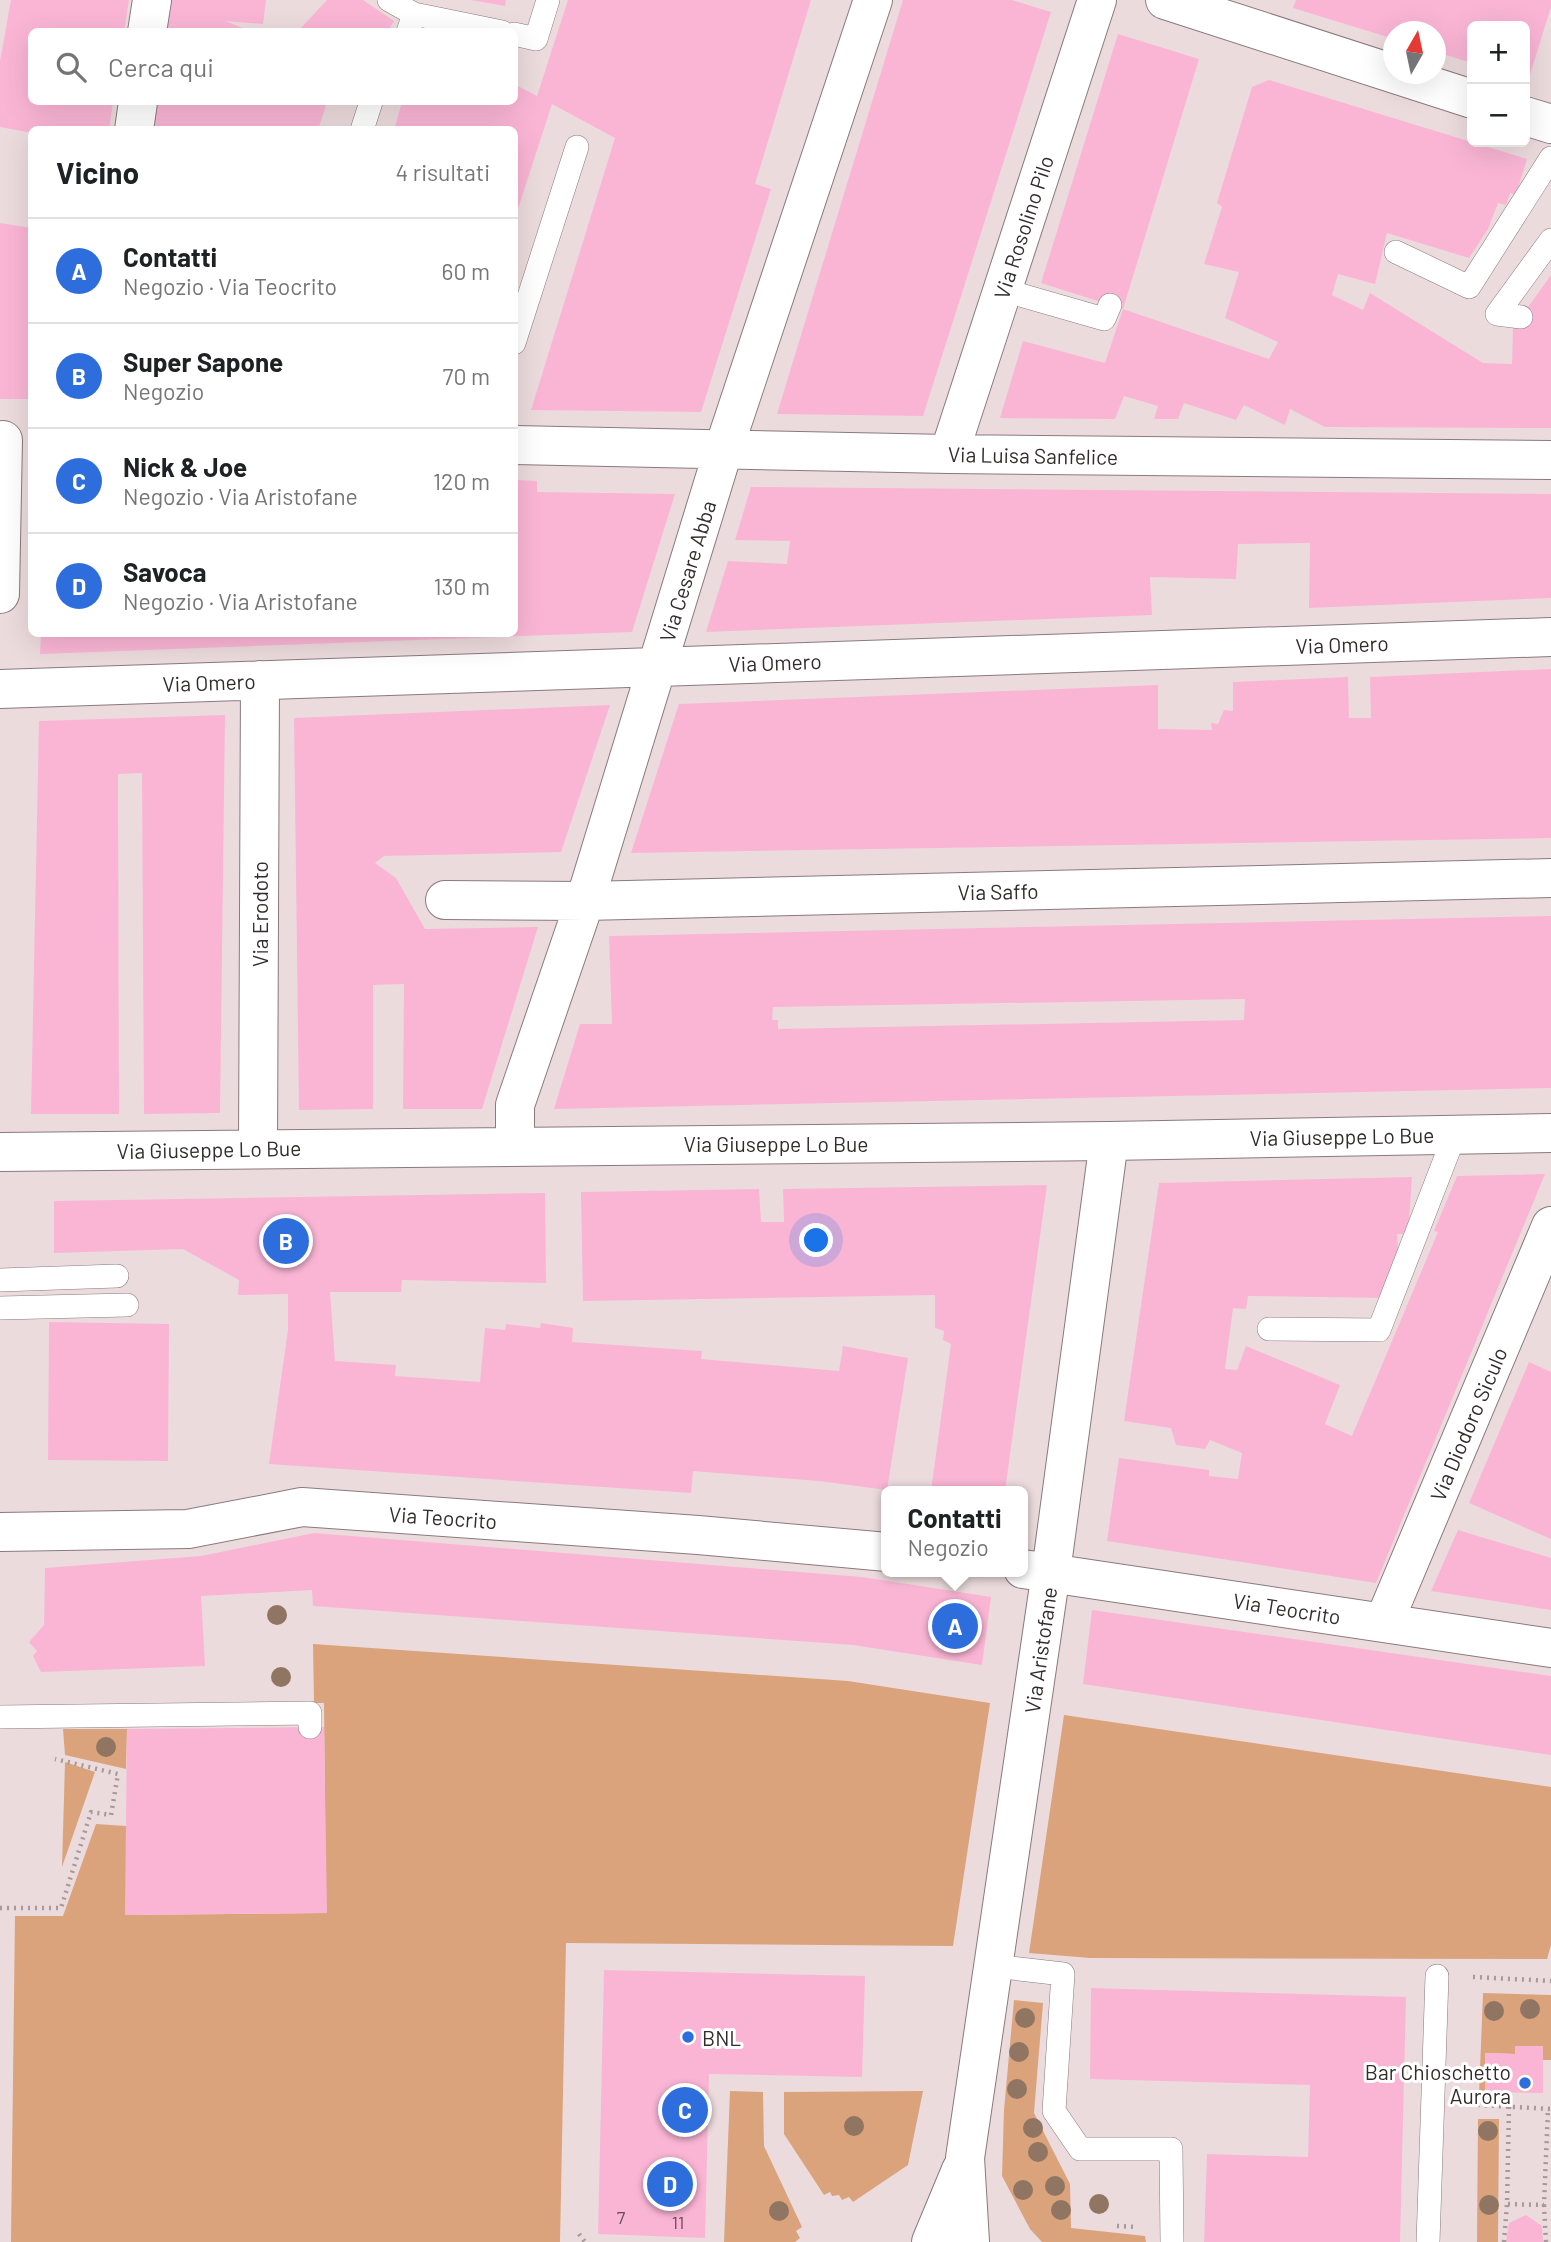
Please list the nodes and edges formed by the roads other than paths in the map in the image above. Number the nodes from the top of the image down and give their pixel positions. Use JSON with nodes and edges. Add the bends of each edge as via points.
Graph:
{"nodes":[{"id":1,"x":152,"y":0,"type":"edge"},
{"id":2,"x":389,"y":0,"type":"edge"},
{"id":3,"x":548,"y":0,"type":"edge"},
{"id":4,"x":873,"y":0,"type":"edge"},
{"id":5,"x":1097,"y":0,"type":"edge"},
{"id":6,"x":1165,"y":0,"type":"edge"},
{"id":7,"x":411,"y":23,"type":"edge"},
{"id":8,"x":148,"y":28,"type":"edge"},
{"id":9,"x":462,"y":28,"type":"edge"},
{"id":10,"x":518,"y":35,"type":"edge"},
{"id":11,"x":1467,"y":97,"type":"edge"},
{"id":12,"x":138,"y":105,"type":"edge"},
{"id":13,"x":370,"y":105,"type":"edge"},
{"id":14,"x":1530,"y":118,"type":"edge"},
{"id":15,"x":1551,"y":124,"type":"edge"},
{"id":16,"x":135,"y":126,"type":"edge"},
{"id":17,"x":363,"y":126,"type":"edge"},
{"id":18,"x":577,"y":148,"type":"dead end"},
{"id":19,"x":1551,"y":158,"type":"edge"},
{"id":20,"x":1551,"y":240,"type":"edge"},
{"id":21,"x":1396,"y":252,"type":"dead end"},
{"id":22,"x":1003,"y":290,"type":"junction"},
{"id":23,"x":1110,"y":305,"type":"dead end"},
{"id":24,"x":1521,"y":317,"type":"dead end"},
{"id":25,"x":518,"y":331,"type":"edge"},
{"id":26,"x":11,"y":440,"type":"edge"},
{"id":27,"x":518,"y":445,"type":"edge"},
{"id":28,"x":724,"y":448,"type":"junction"},
{"id":29,"x":949,"y":454,"type":"junction"},
{"id":30,"x":1551,"y":460,"type":"edge"},
{"id":31,"x":0,"y":594,"type":"edge"},
{"id":32,"x":1551,"y":637,"type":"edge"},
{"id":33,"x":659,"y":666,"type":"junction"},
{"id":34,"x":260,"y":681,"type":"junction"},
{"id":35,"x":0,"y":689,"type":"edge"},
{"id":36,"x":1551,"y":878,"type":"edge"},
{"id":37,"x":445,"y":900,"type":"dead end"},
{"id":38,"x":585,"y":901,"type":"junction"},
{"id":39,"x":1551,"y":1132,"type":"edge"},
{"id":40,"x":1455,"y":1134,"type":"junction"},
{"id":41,"x":1109,"y":1141,"type":"junction"},
{"id":42,"x":514,"y":1145,"type":"junction"},
{"id":43,"x":258,"y":1148,"type":"junction"},
{"id":44,"x":0,"y":1152,"type":"edge"},
{"id":45,"x":1551,"y":1226,"type":"edge"},
{"id":46,"x":117,"y":1276,"type":"dead end"},
{"id":47,"x":0,"y":1279,"type":"edge"},
{"id":48,"x":127,"y":1305,"type":"dead end"},
{"id":49,"x":0,"y":1308,"type":"edge"},
{"id":50,"x":1269,"y":1328,"type":"dead end"},
{"id":51,"x":0,"y":1532,"type":"edge"},
{"id":52,"x":881,"y":1551,"type":"edge"},
{"id":53,"x":1037,"y":1570,"type":"edge"},
{"id":54,"x":1384,"y":1622,"type":"junction"},
{"id":55,"x":1551,"y":1648,"type":"edge"},
{"id":56,"x":0,"y":1717,"type":"edge"},
{"id":57,"x":310,"y":1727,"type":"dead end"},
{"id":58,"x":994,"y":1966,"type":"junction"},
{"id":59,"x":1437,"y":1976,"type":"road end"},
{"id":60,"x":965,"y":2158,"type":"junction"},
{"id":61,"x":932,"y":2242,"type":"edge"},
{"id":62,"x":970,"y":2242,"type":"edge"},
{"id":63,"x":1172,"y":2242,"type":"edge"},
{"id":64,"x":1428,"y":2242,"type":"edge"}],
"edges":[{"from":1,"to":8,"type":"street"},
{"from":2,"to":7,"type":"lane"},
{"from":3,"to":10,"type":"lane","via":[[536,39]]},
{"from":4,"to":28,"type":"street","name":"Via Cesare Abba"},
{"from":5,"to":22,"type":"street","name":"Via Rosolino Pilo"},
{"from":6,"to":11,"type":"street"},
{"from":7,"to":9,"type":"lane"},
{"from":12,"to":16,"type":"street"},
{"from":13,"to":17,"type":"lane"},
{"from":14,"to":15,"type":"street"},
{"from":18,"to":25,"type":"lane"},
{"from":19,"to":21,"type":"lane","via":[[1469,287]]},
{"from":20,"to":24,"type":"lane","via":[[1497,314]]},
{"from":22,"to":23,"type":"lane","via":[[1104,319]]},
{"from":22,"to":29,"type":"street","name":"Via Rosolino Pilo"},
{"from":26,"to":31,"type":"street"},
{"from":27,"to":28,"type":"street","name":"Via Luisa Sanfelice"},
{"from":28,"to":29,"type":"street","name":"Via Luisa Sanfelice"},
{"from":28,"to":33,"type":"street","name":"Via Cesare Abba"},
{"from":29,"to":30,"type":"street","name":"Via Luisa Sanfelice"},
{"from":32,"to":33,"type":"street","name":"Via Omero"},
{"from":33,"to":34,"type":"street","name":"Via Omero"},
{"from":33,"to":38,"type":"street","name":"Via Cesare Abba"},
{"from":34,"to":35,"type":"street","name":"Via Omero"},
{"from":34,"to":43,"type":"street","name":"Via Erodoto"},
{"from":36,"to":38,"type":"street","name":"Via Saffo"},
{"from":37,"to":38,"type":"street","name":"Via Saffo"},
{"from":38,"to":42,"type":"street","name":"Via Cesare Abba","via":[[515,1105]]},
{"from":39,"to":40,"type":"street","name":"Via Giuseppe Lo Bue"},
{"from":40,"to":41,"type":"street","name":"Via Giuseppe Lo Bue"},
{"from":40,"to":50,"type":"lane","via":[[1379,1330]]},
{"from":41,"to":42,"type":"street","name":"Via Giuseppe Lo Bue"},
{"from":41,"to":53,"type":"street","name":"Via Aristofane"},
{"from":42,"to":43,"type":"street","name":"Via Giuseppe Lo Bue"},
{"from":43,"to":44,"type":"street","name":"Via Giuseppe Lo Bue"},
{"from":45,"to":54,"type":"street","name":"Via Diodoro Siculo"},
{"from":46,"to":47,"type":"lane"},
{"from":48,"to":49,"type":"lane"},
{"from":51,"to":52,"type":"street","name":"Via Teocrito","via":[[188,1529],[302,1507]]},
{"from":53,"to":54,"type":"street","name":"Via Teocrito"},
{"from":53,"to":58,"type":"street","name":"Via Aristofane"},
{"from":54,"to":55,"type":"street","name":"Via Teocrito"},
{"from":56,"to":57,"type":"lane","via":[[310,1713]]},
{"from":58,"to":60,"type":"street","name":"Via Aristofane"},
{"from":58,"to":63,"type":"lane","via":[[1063,1974],[1054,2111],[1080,2149],[1171,2149]]},
{"from":59,"to":64,"type":"lane"},
{"from":60,"to":61,"type":"street"},
{"from":60,"to":62,"type":"street"}]}
